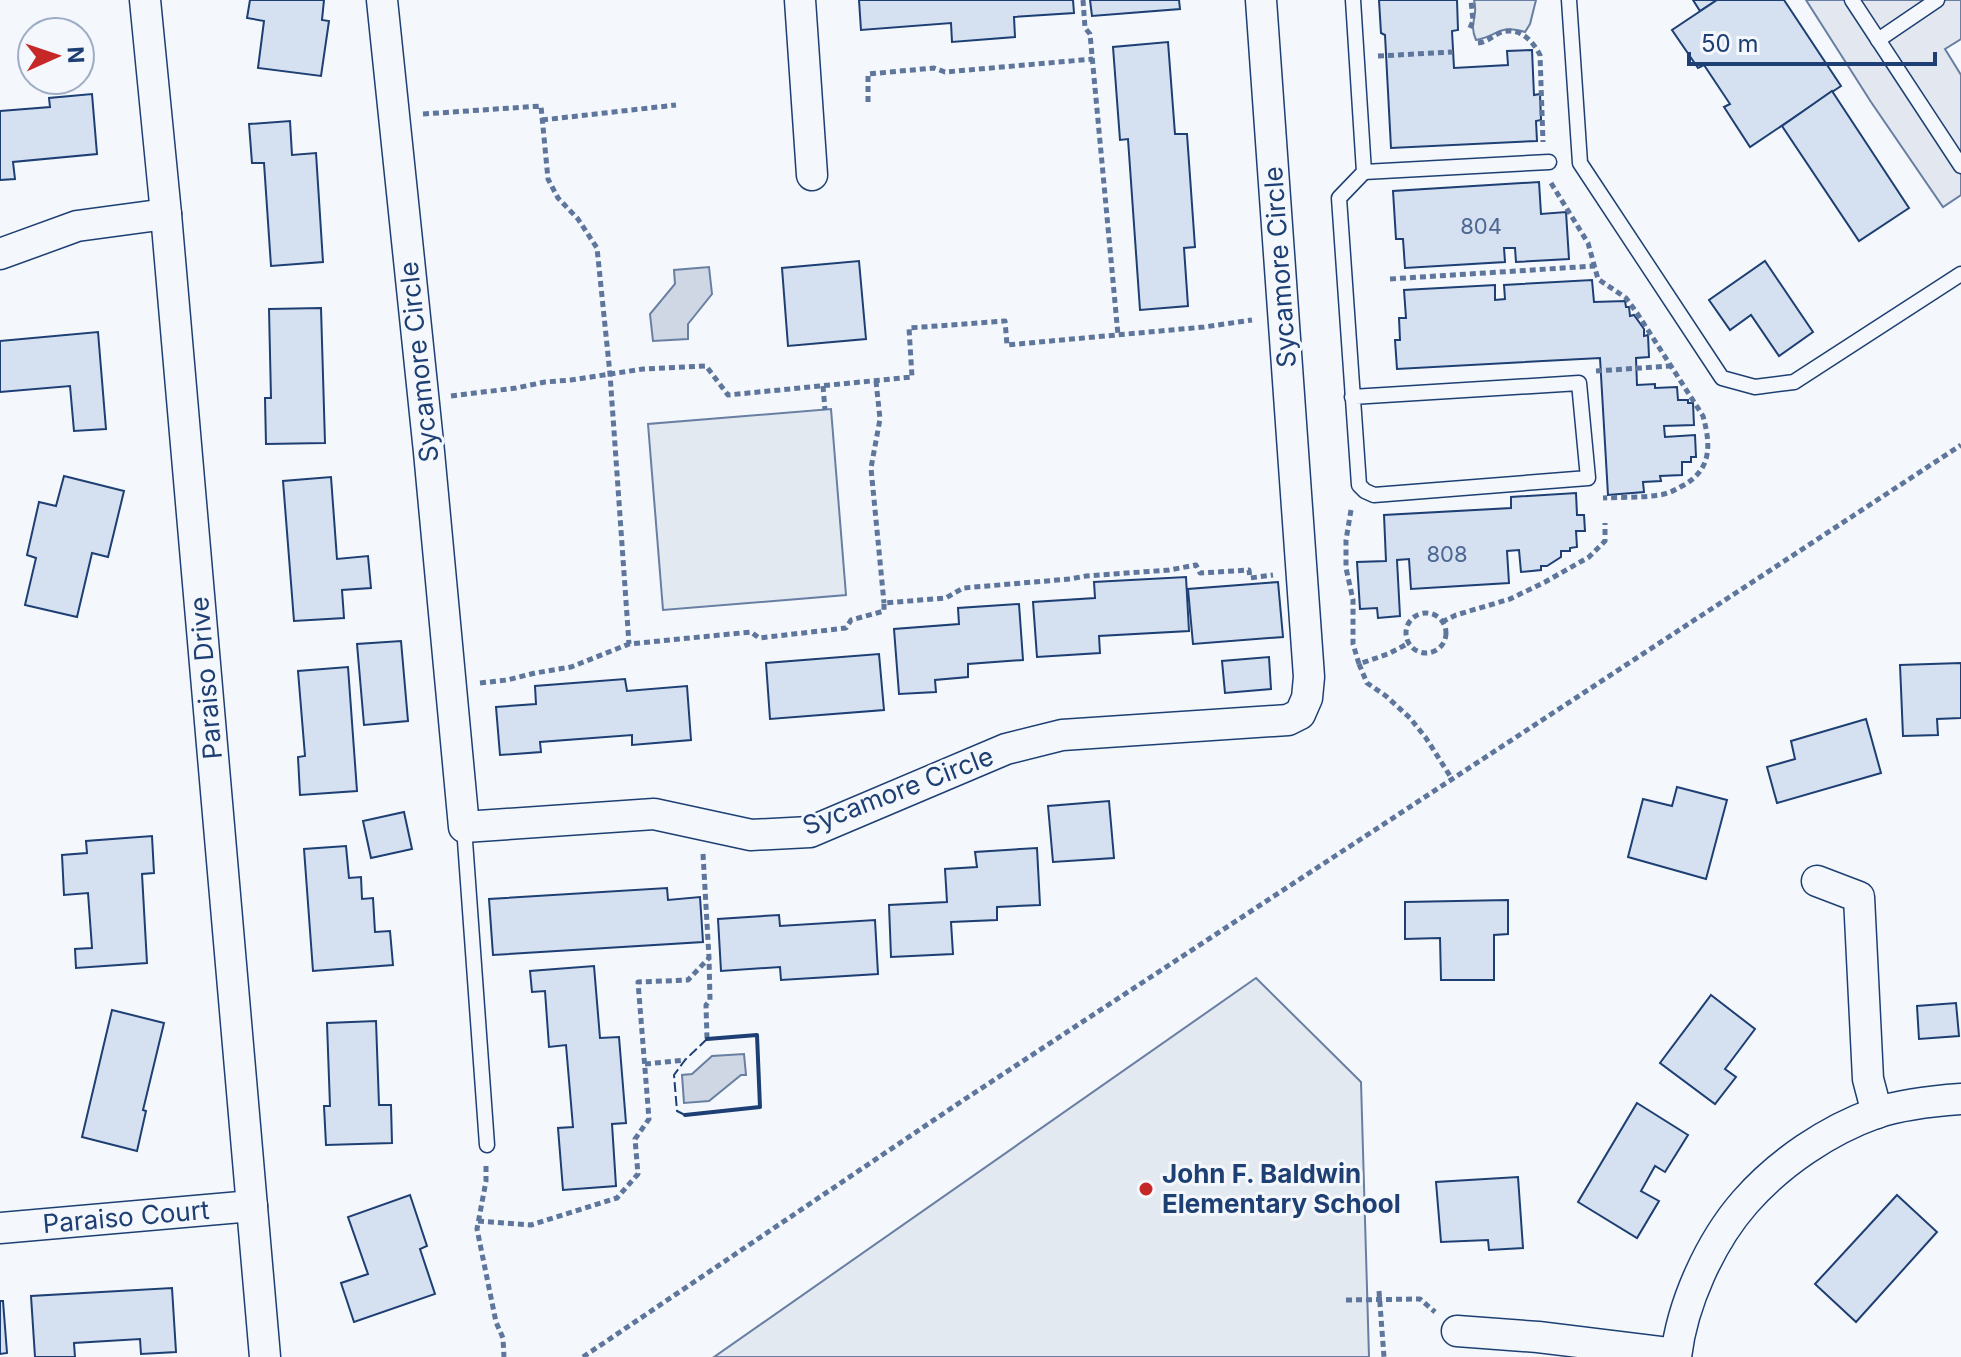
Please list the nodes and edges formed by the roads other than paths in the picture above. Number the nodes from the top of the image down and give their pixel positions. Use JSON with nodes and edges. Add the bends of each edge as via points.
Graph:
{"nodes":[{"id":1,"x":145,"y":0,"type":"edge"},
{"id":2,"x":382,"y":0,"type":"edge"},
{"id":3,"x":800,"y":0,"type":"edge"},
{"id":4,"x":1261,"y":0,"type":"edge"},
{"id":5,"x":1353,"y":0,"type":"edge"},
{"id":6,"x":1569,"y":0,"type":"edge"},
{"id":7,"x":1852,"y":0,"type":"edge"},
{"id":8,"x":1937,"y":0,"type":"edge"},
{"id":9,"x":1878,"y":40,"type":"junction"},
{"id":10,"x":1546,"y":162,"type":"road end"},
{"id":11,"x":1961,"y":166,"type":"edge"},
{"id":12,"x":1364,"y":172,"type":"junction"},
{"id":13,"x":812,"y":175,"type":"dead end"},
{"id":14,"x":166,"y":214,"type":"junction"},
{"id":15,"x":0,"y":254,"type":"edge"},
{"id":16,"x":1961,"y":274,"type":"edge"},
{"id":17,"x":1352,"y":397,"type":"junction"},
{"id":18,"x":464,"y":827,"type":"junction"},
{"id":19,"x":1817,"y":881,"type":"dead end"},
{"id":20,"x":1961,"y":1099,"type":"edge"},
{"id":21,"x":1877,"y":1113,"type":"junction"},
{"id":22,"x":487,"y":1145,"type":"road end"},
{"id":23,"x":252,"y":1206,"type":"junction"},
{"id":24,"x":0,"y":1228,"type":"edge"},
{"id":25,"x":1457,"y":1331,"type":"road end"},
{"id":26,"x":1676,"y":1355,"type":"edge"},
{"id":27,"x":265,"y":1357,"type":"edge"}],
"edges":[{"from":1,"to":14,"type":"street","name":"Paraiso Drive"},
{"from":2,"to":18,"type":"street","name":"Sycamore Circle"},
{"from":3,"to":13,"type":"street"},
{"from":4,"to":18,"type":"street","name":"Sycamore Circle","via":[[1309,677],[1300,714],[1288,720],[1062,735],[1006,749],[810,832],[751,835],[654,814]]},
{"from":5,"to":12,"type":"lane"},
{"from":6,"to":16,"type":"lane","via":[[1580,163],[1722,378],[1755,387],[1794,382]]},
{"from":7,"to":9,"type":"lane"},
{"from":8,"to":9,"type":"lane"},
{"from":9,"to":11,"type":"lane"},
{"from":10,"to":12,"type":"lane"},
{"from":12,"to":17,"type":"lane","via":[[1339,198]]},
{"from":14,"to":15,"type":"street","via":[[77,226]]},
{"from":14,"to":23,"type":"street","name":"Paraiso Drive"},
{"from":17,"to":17,"type":"lane","via":[[1359,485],[1374,495],[1588,478],[1579,383]]},
{"from":18,"to":22,"type":"lane"},
{"from":19,"to":21,"type":"street","via":[[1859,897],[1868,1079]]},
{"from":20,"to":21,"type":"street"},
{"from":21,"to":26,"type":"street","via":[[1787,1162],[1746,1201],[1711,1251],[1688,1301]]},
{"from":23,"to":24,"type":"street","name":"Paraiso Court"},
{"from":23,"to":27,"type":"street","name":"Paraiso Drive"},
{"from":25,"to":26,"type":"street"}]}
